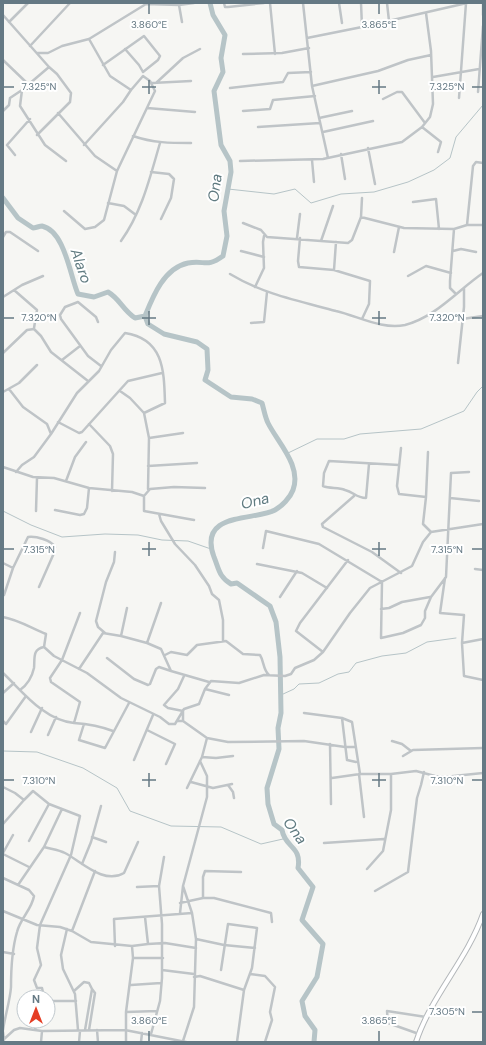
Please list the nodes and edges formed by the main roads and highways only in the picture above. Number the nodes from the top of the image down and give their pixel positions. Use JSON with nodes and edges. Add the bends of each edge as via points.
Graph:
{"nodes":[{"id":1,"x":483,"y":914,"type":"edge"},
{"id":2,"x":416,"y":1042,"type":"edge"}],
"edges":[{"from":1,"to":2,"type":"highway","via":[[469,944],[426,1017]]}]}
